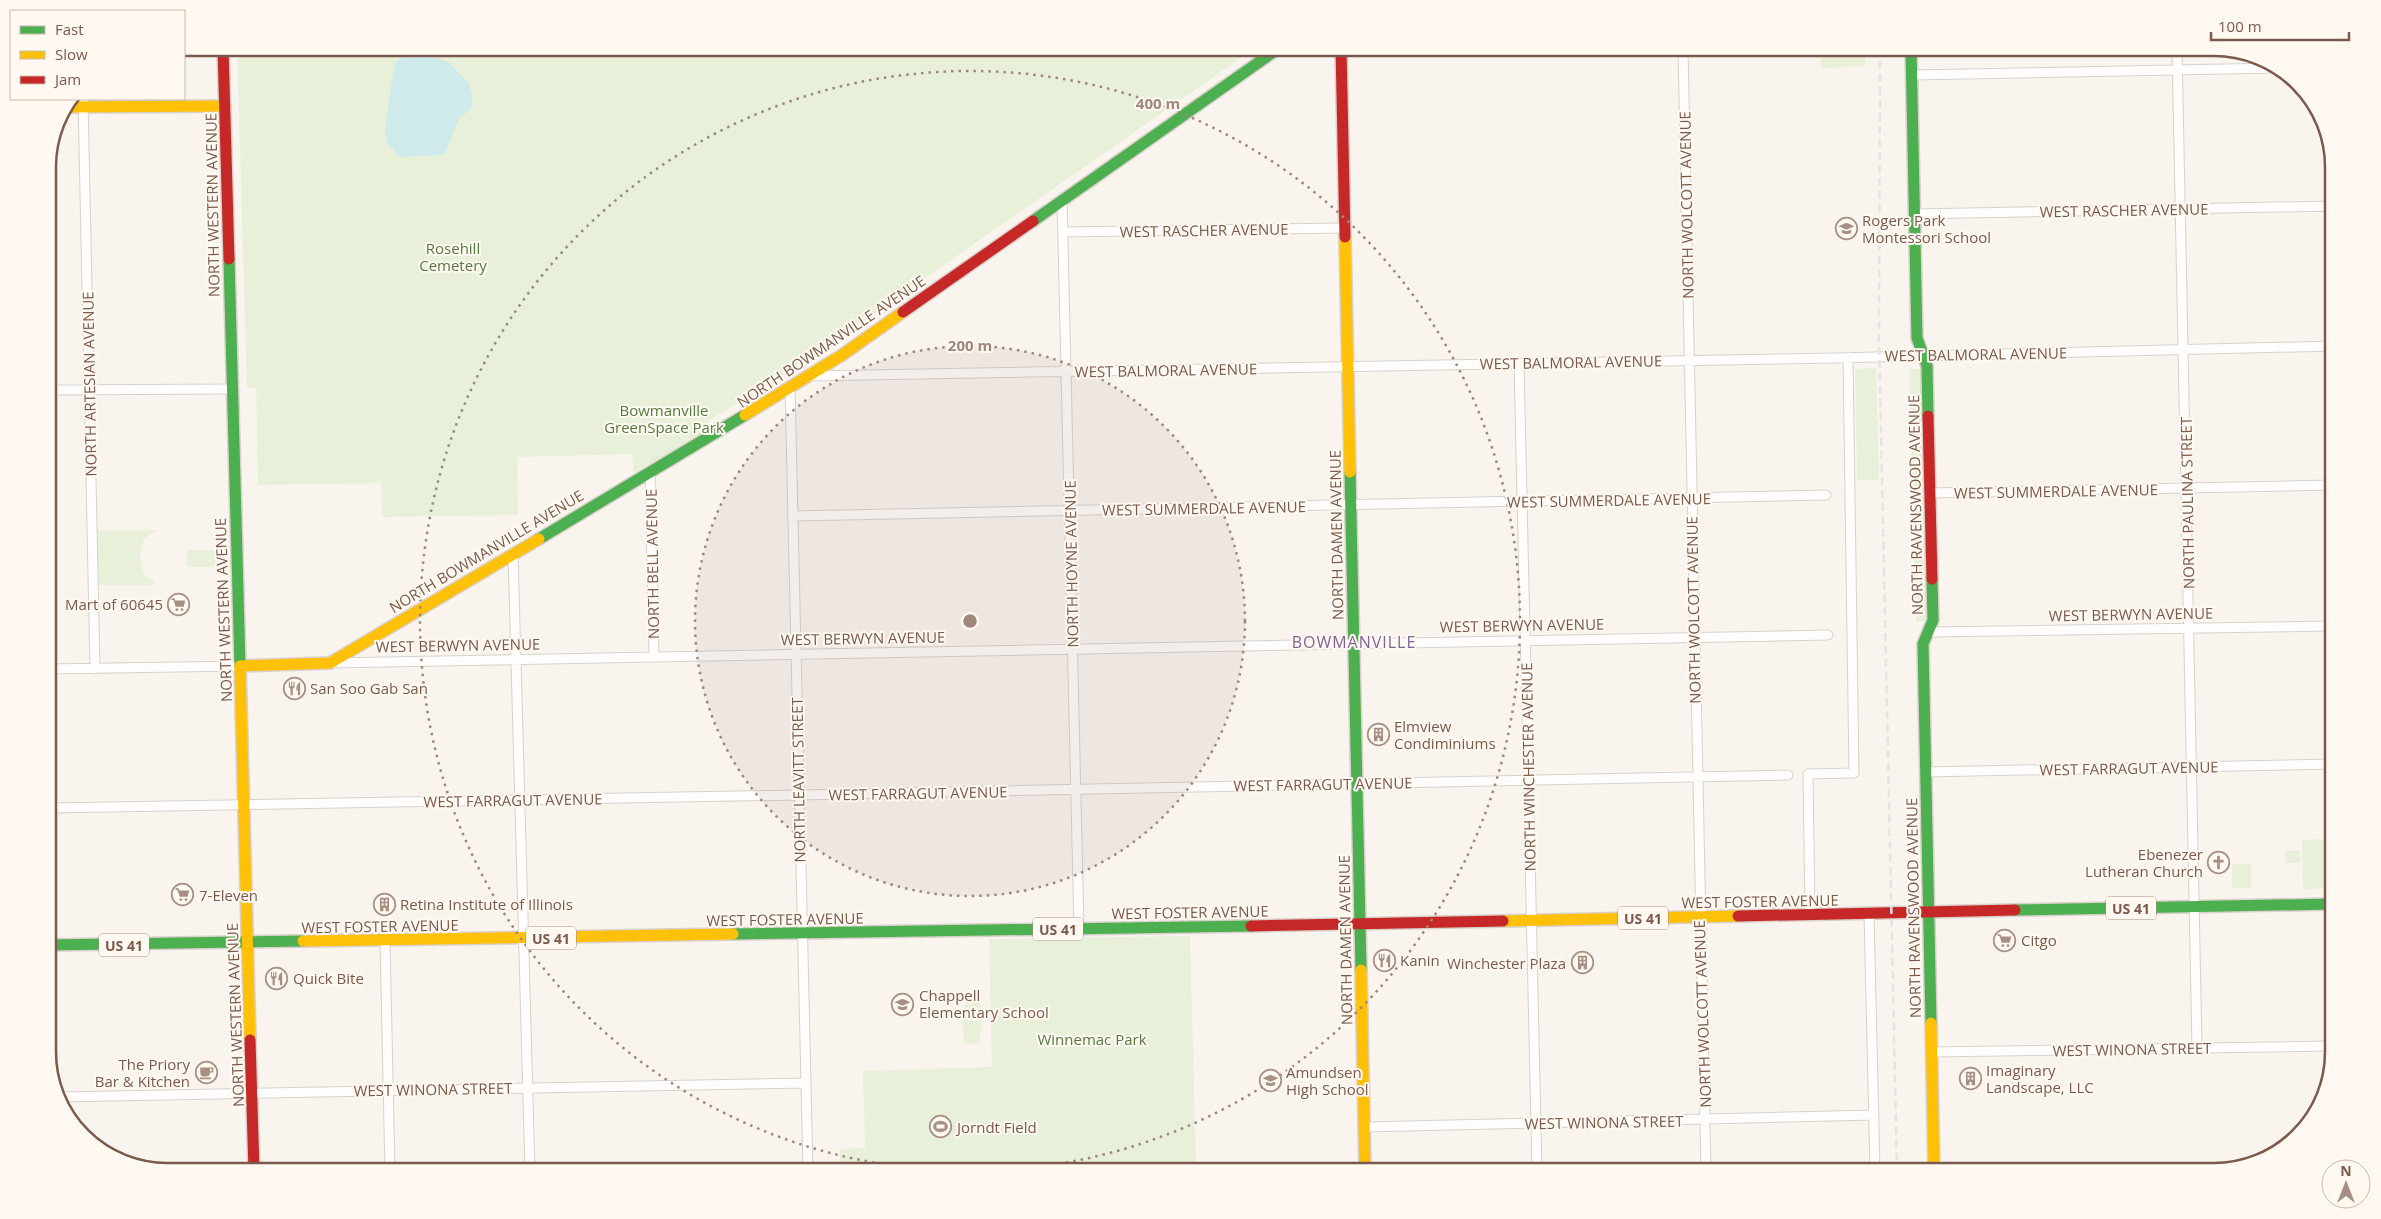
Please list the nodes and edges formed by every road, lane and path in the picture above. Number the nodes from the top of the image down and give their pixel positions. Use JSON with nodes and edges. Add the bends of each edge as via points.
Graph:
{"nodes":[{"id":1,"x":223,"y":56,"type":"edge"},
{"id":2,"x":1268,"y":56,"type":"edge"},
{"id":3,"x":1341,"y":56,"type":"edge"},
{"id":4,"x":1682,"y":56,"type":"edge"},
{"id":5,"x":1911,"y":56,"type":"edge"},
{"id":6,"x":2177,"y":56,"type":"edge"},
{"id":7,"x":2263,"y":68,"type":"edge"},
{"id":8,"x":2178,"y":70,"type":"junction"},
{"id":9,"x":1912,"y":75,"type":"junction"},
{"id":10,"x":83,"y":103,"type":"edge"},
{"id":11,"x":225,"y":106,"type":"junction"},
{"id":12,"x":1062,"y":200,"type":"junction"},
{"id":13,"x":2325,"y":206,"type":"edge"},
{"id":14,"x":2181,"y":209,"type":"junction"},
{"id":15,"x":1914,"y":214,"type":"junction"},
{"id":16,"x":1345,"y":228,"type":"junction"},
{"id":17,"x":1063,"y":232,"type":"junction"},
{"id":18,"x":2325,"y":346,"type":"edge"},
{"id":19,"x":2184,"y":349,"type":"junction"},
{"id":20,"x":1923,"y":355,"type":"junction"},
{"id":21,"x":1848,"y":357,"type":"junction"},
{"id":22,"x":1689,"y":360,"type":"junction"},
{"id":23,"x":1519,"y":363,"type":"junction"},
{"id":24,"x":1348,"y":366,"type":"junction"},
{"id":25,"x":1066,"y":372,"type":"junction"},
{"id":26,"x":809,"y":376,"type":"junction"},
{"id":27,"x":790,"y":388,"type":"junction"},
{"id":28,"x":232,"y":389,"type":"junction"},
{"id":29,"x":56,"y":390,"type":"edge"},
{"id":30,"x":88,"y":390,"type":"junction"},
{"id":31,"x":650,"y":472,"type":"junction"},
{"id":32,"x":2325,"y":485,"type":"edge"},
{"id":33,"x":2187,"y":488,"type":"junction"},
{"id":34,"x":1929,"y":493,"type":"junction"},
{"id":35,"x":1826,"y":495,"type":"dead end"},
{"id":36,"x":1691,"y":498,"type":"junction"},
{"id":37,"x":1522,"y":502,"type":"junction"},
{"id":38,"x":1350,"y":505,"type":"junction"},
{"id":39,"x":1070,"y":511,"type":"junction"},
{"id":40,"x":792,"y":516,"type":"junction"},
{"id":41,"x":513,"y":553,"type":"junction"},
{"id":42,"x":2325,"y":626,"type":"edge"},
{"id":43,"x":2190,"y":628,"type":"junction"},
{"id":44,"x":1928,"y":632,"type":"junction"},
{"id":45,"x":1828,"y":635,"type":"dead end"},
{"id":46,"x":1694,"y":637,"type":"junction"},
{"id":47,"x":1525,"y":640,"type":"junction"},
{"id":48,"x":1353,"y":643,"type":"junction"},
{"id":49,"x":1073,"y":649,"type":"junction"},
{"id":50,"x":795,"y":654,"type":"junction"},
{"id":51,"x":654,"y":657,"type":"junction"},
{"id":52,"x":516,"y":659,"type":"junction"},
{"id":53,"x":330,"y":663,"type":"junction"},
{"id":54,"x":240,"y":666,"type":"junction"},
{"id":55,"x":56,"y":669,"type":"edge"},
{"id":56,"x":95,"y":669,"type":"junction"},
{"id":57,"x":2325,"y":764,"type":"edge"},
{"id":58,"x":2192,"y":766,"type":"junction"},
{"id":59,"x":1925,"y":772,"type":"junction"},
{"id":60,"x":1788,"y":775,"type":"dead end"},
{"id":61,"x":1697,"y":776,"type":"junction"},
{"id":62,"x":1528,"y":780,"type":"junction"},
{"id":63,"x":1357,"y":784,"type":"junction"},
{"id":64,"x":1076,"y":790,"type":"junction"},
{"id":65,"x":799,"y":795,"type":"junction"},
{"id":66,"x":520,"y":800,"type":"junction"},
{"id":67,"x":244,"y":804,"type":"junction"},
{"id":68,"x":56,"y":808,"type":"edge"},
{"id":69,"x":2325,"y":904,"type":"edge"},
{"id":70,"x":2194,"y":907,"type":"junction"},
{"id":71,"x":1928,"y":912,"type":"junction"},
{"id":72,"x":1869,"y":913,"type":"junction"},
{"id":73,"x":1810,"y":915,"type":"junction"},
{"id":74,"x":1700,"y":917,"type":"junction"},
{"id":75,"x":1532,"y":920,"type":"junction"},
{"id":76,"x":1360,"y":923,"type":"junction"},
{"id":77,"x":1079,"y":929,"type":"junction"},
{"id":78,"x":802,"y":933,"type":"junction"},
{"id":79,"x":524,"y":938,"type":"junction"},
{"id":80,"x":385,"y":941,"type":"junction"},
{"id":81,"x":248,"y":943,"type":"junction"},
{"id":82,"x":56,"y":945,"type":"edge"},
{"id":83,"x":2325,"y":1046,"type":"edge"},
{"id":84,"x":2197,"y":1048,"type":"junction"},
{"id":85,"x":1931,"y":1052,"type":"junction"},
{"id":86,"x":806,"y":1083,"type":"junction"},
{"id":87,"x":528,"y":1088,"type":"junction"},
{"id":88,"x":388,"y":1090,"type":"junction"},
{"id":89,"x":252,"y":1092,"type":"junction"},
{"id":90,"x":66,"y":1097,"type":"edge"},
{"id":91,"x":1874,"y":1116,"type":"junction"},
{"id":92,"x":1705,"y":1119,"type":"junction"},
{"id":93,"x":1536,"y":1123,"type":"junction"},
{"id":94,"x":1364,"y":1127,"type":"junction"},
{"id":95,"x":254,"y":1163,"type":"edge"},
{"id":96,"x":390,"y":1163,"type":"edge"},
{"id":97,"x":530,"y":1163,"type":"edge"},
{"id":98,"x":808,"y":1163,"type":"edge"},
{"id":99,"x":1366,"y":1163,"type":"edge"},
{"id":100,"x":1537,"y":1163,"type":"edge"},
{"id":101,"x":1706,"y":1163,"type":"edge"},
{"id":102,"x":1875,"y":1163,"type":"edge"},
{"id":103,"x":1934,"y":1163,"type":"edge"}],
"edges":[{"from":1,"to":11,"type":"main road","name":"NORTH WESTERN AVENUE"},
{"from":2,"to":12,"type":"main road","name":"NORTH BOWMANVILLE AVENUE"},
{"from":3,"to":16,"type":"main road","name":"NORTH DAMEN AVENUE"},
{"from":4,"to":22,"type":"street","name":"NORTH WOLCOTT AVENUE"},
{"from":5,"to":9,"type":"main road","name":"NORTH RAVENSWOOD AVENUE"},
{"from":6,"to":8,"type":"street","name":"NORTH PAULINA STREET"},
{"from":7,"to":8,"type":"street"},
{"from":8,"to":9,"type":"street"},
{"from":8,"to":14,"type":"street","name":"NORTH PAULINA STREET"},
{"from":9,"to":15,"type":"main road","name":"NORTH RAVENSWOOD AVENUE"},
{"from":10,"to":11,"type":"main road"},
{"from":10,"to":30,"type":"street","name":"NORTH ARTESIAN AVENUE"},
{"from":11,"to":28,"type":"main road","name":"NORTH WESTERN AVENUE"},
{"from":12,"to":17,"type":"street","name":"NORTH HOYNE AVENUE"},
{"from":12,"to":26,"type":"main road","name":"NORTH BOWMANVILLE AVENUE"},
{"from":13,"to":14,"type":"street","name":"WEST RASCHER AVENUE"},
{"from":14,"to":15,"type":"street","name":"WEST RASCHER AVENUE"},
{"from":14,"to":19,"type":"street","name":"NORTH PAULINA STREET"},
{"from":15,"to":20,"type":"main road","name":"NORTH RAVENSWOOD AVENUE","via":[[1917,338]]},
{"from":16,"to":17,"type":"street","name":"WEST RASCHER AVENUE"},
{"from":16,"to":24,"type":"main road","name":"NORTH DAMEN AVENUE"},
{"from":17,"to":25,"type":"street","name":"NORTH HOYNE AVENUE"},
{"from":18,"to":19,"type":"street","name":"WEST BALMORAL AVENUE"},
{"from":19,"to":20,"type":"street","name":"WEST BALMORAL AVENUE"},
{"from":19,"to":33,"type":"street","name":"NORTH PAULINA STREET"},
{"from":20,"to":21,"type":"street","name":"WEST BALMORAL AVENUE"},
{"from":20,"to":34,"type":"main road","name":"NORTH RAVENSWOOD AVENUE","via":[[1927,366]]},
{"from":21,"to":22,"type":"street","name":"WEST BALMORAL AVENUE"},
{"from":21,"to":73,"type":"street","via":[[1854,773],[1808,774]]},
{"from":22,"to":23,"type":"street","name":"WEST BALMORAL AVENUE"},
{"from":22,"to":36,"type":"street","name":"NORTH WOLCOTT AVENUE"},
{"from":23,"to":24,"type":"street","name":"WEST BALMORAL AVENUE"},
{"from":23,"to":37,"type":"street","name":"NORTH WINCHESTER AVENUE"},
{"from":24,"to":25,"type":"street","name":"WEST BALMORAL AVENUE"},
{"from":24,"to":38,"type":"main road","name":"NORTH DAMEN AVENUE"},
{"from":25,"to":26,"type":"street","name":"WEST BALMORAL AVENUE"},
{"from":25,"to":39,"type":"street","name":"NORTH HOYNE AVENUE"},
{"from":26,"to":27,"type":"main road","name":"NORTH BOWMANVILLE AVENUE"},
{"from":27,"to":31,"type":"main road","name":"NORTH BOWMANVILLE AVENUE"},
{"from":27,"to":40,"type":"street","name":"NORTH LEAVITT STREET"},
{"from":28,"to":30,"type":"street"},
{"from":28,"to":54,"type":"main road","name":"NORTH WESTERN AVENUE"},
{"from":29,"to":30,"type":"street"},
{"from":30,"to":56,"type":"street","name":"NORTH ARTESIAN AVENUE"},
{"from":31,"to":41,"type":"main road","name":"NORTH BOWMANVILLE AVENUE"},
{"from":31,"to":51,"type":"street","name":"NORTH BELL AVENUE"},
{"from":32,"to":33,"type":"street","name":"WEST SUMMERDALE AVENUE"},
{"from":33,"to":34,"type":"street","name":"WEST SUMMERDALE AVENUE"},
{"from":33,"to":43,"type":"street","name":"NORTH PAULINA STREET"},
{"from":34,"to":44,"type":"main road","name":"NORTH RAVENSWOOD AVENUE","via":[[1933,620]]},
{"from":35,"to":36,"type":"street","name":"WEST SUMMERDALE AVENUE"},
{"from":36,"to":37,"type":"street","name":"WEST SUMMERDALE AVENUE"},
{"from":36,"to":46,"type":"street","name":"NORTH WOLCOTT AVENUE"},
{"from":37,"to":38,"type":"street","name":"WEST SUMMERDALE AVENUE"},
{"from":37,"to":47,"type":"street","name":"NORTH WINCHESTER AVENUE"},
{"from":38,"to":39,"type":"street","name":"WEST SUMMERDALE AVENUE"},
{"from":38,"to":48,"type":"main road","name":"NORTH DAMEN AVENUE"},
{"from":39,"to":40,"type":"street","name":"WEST SUMMERDALE AVENUE"},
{"from":39,"to":49,"type":"street","name":"NORTH HOYNE AVENUE"},
{"from":40,"to":50,"type":"street","name":"NORTH LEAVITT STREET"},
{"from":41,"to":52,"type":"street"},
{"from":41,"to":53,"type":"main road","name":"NORTH BOWMANVILLE AVENUE"},
{"from":42,"to":43,"type":"street","name":"WEST BERWYN AVENUE"},
{"from":43,"to":44,"type":"street","name":"WEST BERWYN AVENUE"},
{"from":43,"to":58,"type":"street","name":"NORTH PAULINA STREET"},
{"from":44,"to":59,"type":"main road","name":"NORTH RAVENSWOOD AVENUE","via":[[1923,644]]},
{"from":45,"to":46,"type":"street","name":"WEST BERWYN AVENUE"},
{"from":46,"to":47,"type":"street","name":"WEST BERWYN AVENUE"},
{"from":46,"to":61,"type":"street","name":"NORTH WOLCOTT AVENUE"},
{"from":47,"to":48,"type":"street","name":"WEST BERWYN AVENUE"},
{"from":47,"to":62,"type":"street","name":"NORTH WINCHESTER AVENUE"},
{"from":48,"to":49,"type":"street","name":"WEST BERWYN AVENUE"},
{"from":48,"to":63,"type":"main road","name":"NORTH DAMEN AVENUE"},
{"from":49,"to":50,"type":"street","name":"WEST BERWYN AVENUE"},
{"from":49,"to":64,"type":"street","name":"NORTH HOYNE AVENUE"},
{"from":50,"to":51,"type":"street","name":"WEST BERWYN AVENUE"},
{"from":50,"to":65,"type":"street","name":"NORTH LEAVITT STREET"},
{"from":51,"to":52,"type":"street","name":"WEST BERWYN AVENUE"},
{"from":52,"to":53,"type":"street","name":"WEST BERWYN AVENUE"},
{"from":52,"to":66,"type":"street"},
{"from":53,"to":54,"type":"main road","name":"WEST BERWYN AVENUE"},
{"from":54,"to":56,"type":"street","name":"WEST BERWYN AVENUE"},
{"from":54,"to":67,"type":"main road","name":"NORTH WESTERN AVENUE"},
{"from":55,"to":56,"type":"street","name":"WEST BERWYN AVENUE"},
{"from":57,"to":58,"type":"street","name":"WEST FARRAGUT AVENUE"},
{"from":58,"to":59,"type":"street","name":"WEST FARRAGUT AVENUE"},
{"from":58,"to":70,"type":"street","name":"NORTH PAULINA STREET"},
{"from":59,"to":71,"type":"main road","name":"NORTH RAVENSWOOD AVENUE"},
{"from":60,"to":61,"type":"street","name":"WEST FARRAGUT AVENUE"},
{"from":61,"to":62,"type":"street","name":"WEST FARRAGUT AVENUE"},
{"from":61,"to":74,"type":"street","name":"NORTH WOLCOTT AVENUE"},
{"from":62,"to":63,"type":"street","name":"WEST FARRAGUT AVENUE"},
{"from":62,"to":75,"type":"street","name":"NORTH WINCHESTER AVENUE"},
{"from":63,"to":64,"type":"street","name":"WEST FARRAGUT AVENUE"},
{"from":63,"to":76,"type":"main road","name":"NORTH DAMEN AVENUE"},
{"from":64,"to":65,"type":"street","name":"WEST FARRAGUT AVENUE"},
{"from":64,"to":77,"type":"street","name":"NORTH HOYNE AVENUE"},
{"from":65,"to":66,"type":"street","name":"WEST FARRAGUT AVENUE"},
{"from":65,"to":78,"type":"street","name":"NORTH LEAVITT STREET"},
{"from":66,"to":67,"type":"street","name":"WEST FARRAGUT AVENUE"},
{"from":66,"to":79,"type":"street"},
{"from":67,"to":68,"type":"street","name":"WEST FARRAGUT AVENUE"},
{"from":67,"to":81,"type":"main road","name":"NORTH WESTERN AVENUE"},
{"from":69,"to":70,"type":"main road","name":"WEST FOSTER AVENUE","number":"US 41"},
{"from":70,"to":71,"type":"main road","name":"WEST FOSTER AVENUE","number":"US 41"},
{"from":70,"to":84,"type":"street","name":"NORTH PAULINA STREET"},
{"from":71,"to":72,"type":"main road","name":"WEST FOSTER AVENUE","number":"US 41"},
{"from":71,"to":85,"type":"main road","name":"NORTH RAVENSWOOD AVENUE"},
{"from":72,"to":73,"type":"main road","name":"WEST FOSTER AVENUE","number":"US 41"},
{"from":72,"to":91,"type":"street"},
{"from":73,"to":74,"type":"main road","name":"WEST FOSTER AVENUE","number":"US 41"},
{"from":74,"to":75,"type":"main road","name":"WEST FOSTER AVENUE","number":"US 41"},
{"from":74,"to":92,"type":"street","name":"NORTH WOLCOTT AVENUE"},
{"from":75,"to":76,"type":"main road","name":"WEST FOSTER AVENUE","number":"US 41"},
{"from":75,"to":93,"type":"street","name":"NORTH WINCHESTER AVENUE"},
{"from":76,"to":77,"type":"main road","name":"WEST FOSTER AVENUE","number":"US 41"},
{"from":76,"to":94,"type":"main road","name":"NORTH DAMEN AVENUE"},
{"from":77,"to":78,"type":"main road","name":"WEST FOSTER AVENUE","number":"US 41"},
{"from":78,"to":79,"type":"main road","name":"WEST FOSTER AVENUE","number":"US 41"},
{"from":78,"to":86,"type":"street","name":"NORTH LEAVITT STREET"},
{"from":79,"to":80,"type":"main road","name":"WEST FOSTER AVENUE","number":"US 41"},
{"from":79,"to":87,"type":"street"},
{"from":80,"to":81,"type":"main road","name":"WEST FOSTER AVENUE","number":"US 41"},
{"from":80,"to":88,"type":"street"},
{"from":81,"to":82,"type":"main road","name":"WEST FOSTER AVENUE","number":"US 41"},
{"from":81,"to":89,"type":"main road","name":"NORTH WESTERN AVENUE"},
{"from":83,"to":84,"type":"street","name":"WEST WINONA STREET"},
{"from":84,"to":85,"type":"street","name":"WEST WINONA STREET"},
{"from":85,"to":103,"type":"main road","name":"NORTH RAVENSWOOD AVENUE"},
{"from":86,"to":87,"type":"street","name":"WEST WINONA STREET"},
{"from":86,"to":98,"type":"street","name":"NORTH LEAVITT STREET"},
{"from":87,"to":88,"type":"street","name":"WEST WINONA STREET"},
{"from":87,"to":97,"type":"street"},
{"from":88,"to":89,"type":"street","name":"WEST WINONA STREET"},
{"from":88,"to":96,"type":"street"},
{"from":89,"to":90,"type":"street","name":"WEST WINONA STREET"},
{"from":89,"to":95,"type":"main road","name":"NORTH WESTERN AVENUE"},
{"from":91,"to":92,"type":"street","name":"WEST WINONA STREET"},
{"from":91,"to":102,"type":"street"},
{"from":92,"to":93,"type":"street","name":"WEST WINONA STREET"},
{"from":92,"to":101,"type":"street","name":"NORTH WOLCOTT AVENUE"},
{"from":93,"to":94,"type":"street","name":"WEST WINONA STREET"},
{"from":93,"to":100,"type":"street","name":"NORTH WINCHESTER AVENUE"},
{"from":94,"to":99,"type":"main road","name":"NORTH DAMEN AVENUE"}]}
